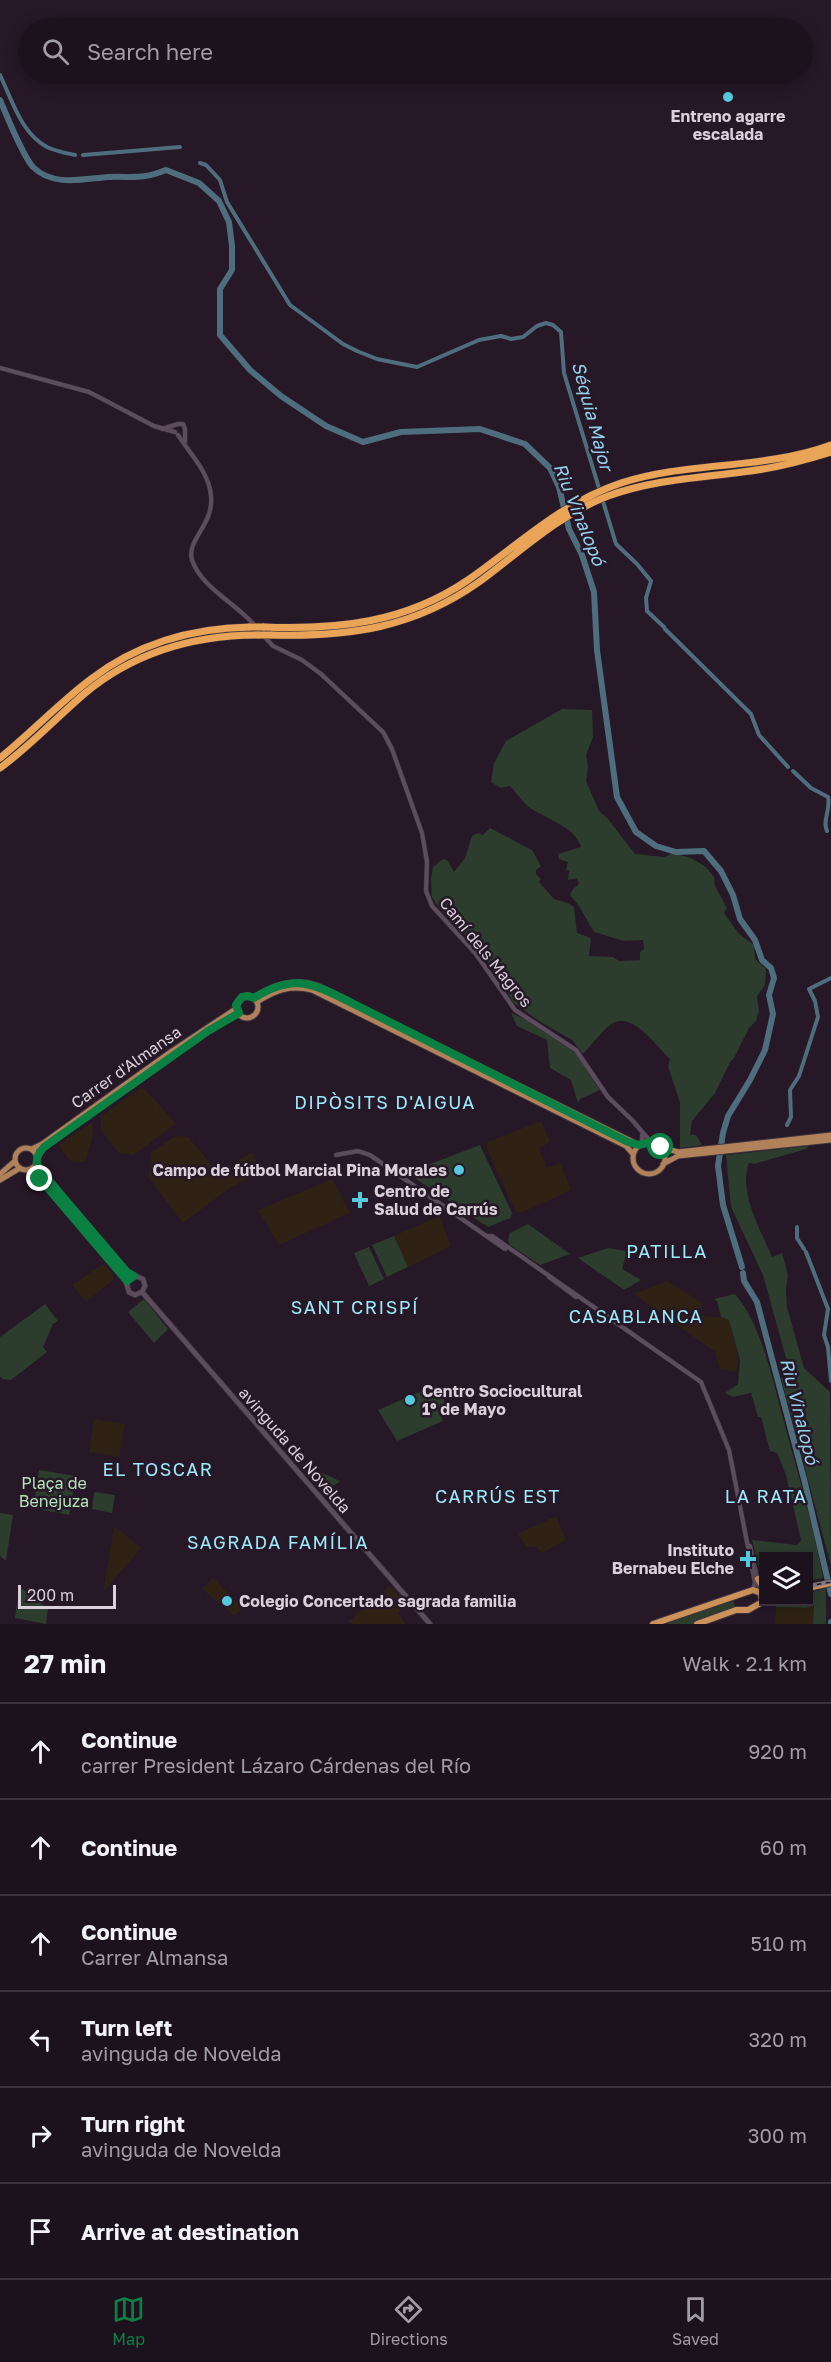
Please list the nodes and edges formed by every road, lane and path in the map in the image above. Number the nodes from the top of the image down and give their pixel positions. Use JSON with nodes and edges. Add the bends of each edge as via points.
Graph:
{"nodes":[{"id":1,"x":0,"y":368,"type":"edge"},
{"id":2,"x":174,"y":426,"type":"junction"},
{"id":3,"x":162,"y":429,"type":"junction"},
{"id":4,"x":184,"y":433,"type":"junction"},
{"id":5,"x":177,"y":434,"type":"junction"},
{"id":6,"x":185,"y":445,"type":"junction"},
{"id":7,"x":831,"y":445,"type":"edge"},
{"id":8,"x":831,"y":452,"type":"edge"},
{"id":9,"x":725,"y":470,"type":"junction"},
{"id":10,"x":529,"y":537,"type":"junction"},
{"id":11,"x":0,"y":758,"type":"edge"},
{"id":12,"x":0,"y":768,"type":"edge"},
{"id":13,"x":256,"y":1000,"type":"junction"},
{"id":14,"x":238,"y":1011,"type":"junction"},
{"id":15,"x":642,"y":1134,"type":"junction"},
{"id":16,"x":831,"y":1135,"type":"edge"},
{"id":17,"x":831,"y":1140,"type":"edge"},
{"id":18,"x":651,"y":1142,"type":"junction"},
{"id":19,"x":640,"y":1144,"type":"junction"},
{"id":20,"x":762,"y":1145,"type":"junction"},
{"id":21,"x":661,"y":1147,"type":"junction"},
{"id":22,"x":32,"y":1149,"type":"junction"},
{"id":23,"x":633,"y":1154,"type":"junction"},
{"id":24,"x":37,"y":1155,"type":"junction"},
{"id":25,"x":336,"y":1155,"type":"dead end"},
{"id":26,"x":15,"y":1161,"type":"junction"},
{"id":27,"x":36,"y":1164,"type":"junction"},
{"id":28,"x":663,"y":1164,"type":"junction"},
{"id":29,"x":20,"y":1168,"type":"junction"},
{"id":30,"x":30,"y":1170,"type":"junction"},
{"id":31,"x":0,"y":1174,"type":"edge"},
{"id":32,"x":0,"y":1180,"type":"edge"},
{"id":33,"x":134,"y":1276,"type":"junction"},
{"id":34,"x":127,"y":1281,"type":"junction"},
{"id":35,"x":142,"y":1293,"type":"junction"},
{"id":36,"x":702,"y":1381,"type":"junction"},
{"id":37,"x":758,"y":1579,"type":"joint"},
{"id":38,"x":831,"y":1582,"type":"edge"},
{"id":39,"x":759,"y":1585,"type":"edge"},
{"id":40,"x":813,"y":1585,"type":"edge"},
{"id":41,"x":759,"y":1589,"type":"edge"},
{"id":42,"x":759,"y":1591,"type":"edge"},
{"id":43,"x":738,"y":1596,"type":"junction"},
{"id":44,"x":759,"y":1605,"type":"edge"},
{"id":45,"x":742,"y":1610,"type":"junction"},
{"id":46,"x":668,"y":1621,"type":"edge"},
{"id":47,"x":430,"y":1624,"type":"edge"},
{"id":48,"x":654,"y":1624,"type":"edge"},
{"id":49,"x":698,"y":1624,"type":"edge"}],
"edges":[{"from":1,"to":3,"type":"street","via":[[89,392]]},
{"from":2,"to":3,"type":"street"},
{"from":2,"to":4,"type":"street","via":[[183,424]]},
{"from":2,"to":5,"type":"street"},
{"from":3,"to":5,"type":"street"},
{"from":4,"to":5,"type":"street"},
{"from":4,"to":6,"type":"street","name":"Camí dels Magros"},
{"from":5,"to":6,"type":"street","name":"Camí dels Magros"},
{"from":6,"to":15,"type":"street","name":"Camí dels Magros","via":[[206,477],[212,497],[208,520],[191,548],[200,573],[273,646],[312,667],[383,732],[422,833],[426,891],[432,906],[477,954],[514,1010],[576,1050],[608,1097]]},
{"from":7,"to":9,"type":"highway"},
{"from":8,"to":9,"type":"highway","via":[[781,466]]},
{"from":9,"to":10,"type":"highway","via":[[605,493]]},
{"from":10,"to":11,"type":"highway","bridge":true,"via":[[433,600],[375,620],[339,627],[250,627],[192,633],[139,650],[89,680]]},
{"from":10,"to":12,"type":"highway","bridge":true,"via":[[458,595],[387,625],[348,634],[222,636],[160,649],[127,664],[90,689]]},
{"from":13,"to":14,"type":"main road","via":[[242,997],[237,1002]]},
{"from":13,"to":14,"type":"main road","via":[[255,1015],[246,1017]]},
{"from":13,"to":19,"type":"main road","via":[[279,985],[312,984]]},
{"from":13,"to":23,"type":"main road","via":[[279,989],[312,990],[626,1146]]},
{"from":14,"to":22,"type":"main road","name":"Carrer d'Almansa","via":[[169,1053]]},
{"from":14,"to":24,"type":"main road"},
{"from":15,"to":18,"type":"street","name":"Camí dels Magros"},
{"from":15,"to":19,"type":"street"},
{"from":16,"to":20,"type":"main road"},
{"from":17,"to":20,"type":"main road"},
{"from":18,"to":19,"type":"main road"},
{"from":18,"to":21,"type":"main road"},
{"from":19,"to":23,"type":"main road"},
{"from":20,"to":21,"type":"main road","via":[[671,1151]]},
{"from":20,"to":28,"type":"main road","via":[[672,1158]]},
{"from":21,"to":28,"type":"main road"},
{"from":22,"to":24,"type":"main road"},
{"from":22,"to":26,"type":"main road","via":[[19,1150]]},
{"from":23,"to":28,"type":"main road","via":[[635,1165],[645,1173],[656,1172]]},
{"from":24,"to":27,"type":"main road"},
{"from":25,"to":36,"type":"street","via":[[362,1152]]},
{"from":26,"to":29,"type":"main road"},
{"from":26,"to":31,"type":"main road"},
{"from":27,"to":30,"type":"main road"},
{"from":27,"to":33,"type":"main road"},
{"from":29,"to":30,"type":"main road"},
{"from":29,"to":32,"type":"main road"},
{"from":30,"to":34,"type":"main road"},
{"from":33,"to":34,"type":"main road"},
{"from":33,"to":35,"type":"main road","via":[[145,1282]]},
{"from":34,"to":35,"type":"main road","via":[[130,1293]]},
{"from":35,"to":47,"type":"main road","name":"avinguda de Novelda"},
{"from":36,"to":37,"type":"street","via":[[732,1454]]},
{"from":36,"to":41,"type":"street","via":[[729,1450]]},
{"from":37,"to":39,"type":"highway"},
{"from":38,"to":40,"type":"highway"},
{"from":42,"to":43,"type":"highway"},
{"from":43,"to":45,"type":"highway","via":[[736,1603]]},
{"from":43,"to":46,"type":"highway"},
{"from":44,"to":45,"type":"highway"},
{"from":45,"to":49,"type":"highway"},
{"from":46,"to":48,"type":"highway"}]}
